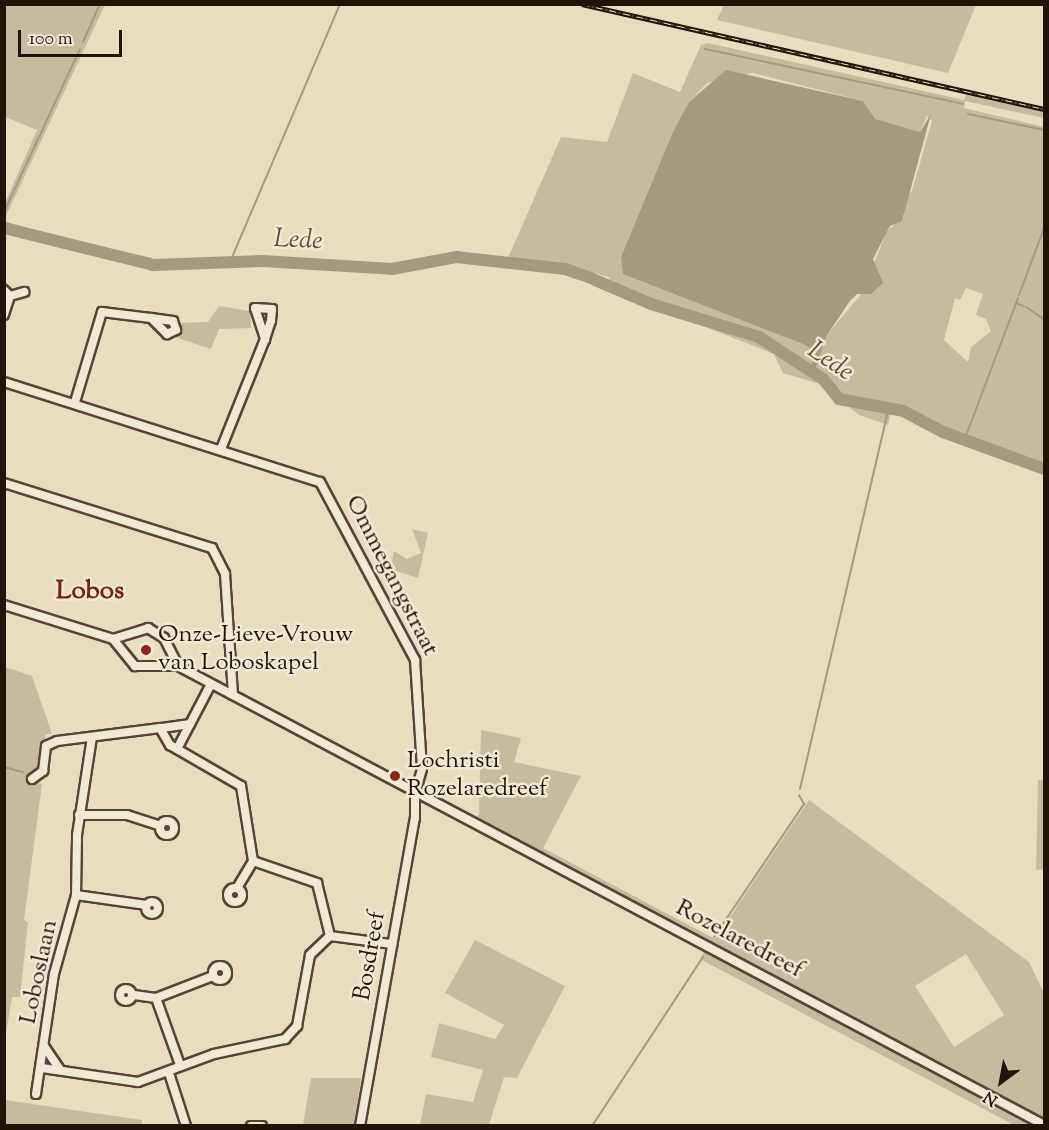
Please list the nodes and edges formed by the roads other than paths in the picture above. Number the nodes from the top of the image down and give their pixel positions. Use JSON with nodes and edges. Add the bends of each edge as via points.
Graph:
{"nodes":[{"id":1,"x":24,"y":292,"type":"dead end"},
{"id":2,"x":7,"y":293,"type":"edge"},
{"id":3,"x":4,"y":315,"type":"edge"},
{"id":4,"x":151,"y":318,"type":"dead end"},
{"id":5,"x":265,"y":339,"type":"dead end"},
{"id":6,"x":4,"y":382,"type":"edge"},
{"id":7,"x":75,"y":402,"type":"junction"},
{"id":8,"x":221,"y":449,"type":"junction"},
{"id":9,"x":4,"y":483,"type":"edge"},
{"id":10,"x":4,"y":605,"type":"edge"},
{"id":11,"x":113,"y":639,"type":"junction"},
{"id":12,"x":178,"y":666,"type":"junction"},
{"id":13,"x":211,"y":684,"type":"junction"},
{"id":14,"x":233,"y":695,"type":"junction"},
{"id":15,"x":190,"y":724,"type":"junction"},
{"id":16,"x":159,"y":728,"type":"junction"},
{"id":17,"x":92,"y":737,"type":"junction"},
{"id":18,"x":177,"y":749,"type":"junction"},
{"id":19,"x":32,"y":779,"type":"dead end"},
{"id":20,"x":415,"y":793,"type":"junction"},
{"id":21,"x":79,"y":815,"type":"junction"},
{"id":22,"x":160,"y":826,"type":"dead end"},
{"id":23,"x":253,"y":861,"type":"junction"},
{"id":24,"x":237,"y":888,"type":"dead end"},
{"id":25,"x":76,"y":895,"type":"junction"},
{"id":26,"x":146,"y":905,"type":"dead end"},
{"id":27,"x":330,"y":936,"type":"junction"},
{"id":28,"x":392,"y":944,"type":"junction"},
{"id":29,"x":213,"y":976,"type":"dead end"},
{"id":30,"x":134,"y":995,"type":"dead end"},
{"id":31,"x":156,"y":998,"type":"junction"},
{"id":32,"x":44,"y":1046,"type":"junction"},
{"id":33,"x":180,"y":1065,"type":"junction"},
{"id":34,"x":42,"y":1068,"type":"junction"},
{"id":35,"x":60,"y":1070,"type":"junction"},
{"id":36,"x":169,"y":1073,"type":"junction"},
{"id":37,"x":36,"y":1094,"type":"dead end"},
{"id":38,"x":185,"y":1125,"type":"edge"},
{"id":39,"x":250,"y":1125,"type":"edge"},
{"id":40,"x":262,"y":1125,"type":"edge"},
{"id":41,"x":360,"y":1125,"type":"edge"},
{"id":42,"x":1044,"y":1125,"type":"edge"}],
"edges":[{"from":1,"to":2,"type":"street"},
{"from":2,"to":3,"type":"street"},
{"from":4,"to":7,"type":"street","via":[[102,312]]},
{"from":5,"to":8,"type":"street"},
{"from":6,"to":7,"type":"street","name":"Ommegangstraat"},
{"from":7,"to":8,"type":"street","name":"Ommegangstraat"},
{"from":8,"to":20,"type":"street","name":"Ommegangstraat","via":[[320,482],[367,565],[420,679],[422,769]]},
{"from":9,"to":14,"type":"street","via":[[212,548],[225,574]]},
{"from":10,"to":11,"type":"street"},
{"from":11,"to":12,"type":"street","via":[[139,668]]},
{"from":11,"to":12,"type":"street","via":[[137,628],[154,630]]},
{"from":12,"to":13,"type":"street","name":"Rozelaredreef"},
{"from":13,"to":14,"type":"street","name":"Rozelaredreef"},
{"from":13,"to":15,"type":"street"},
{"from":14,"to":20,"type":"street","name":"Rozelaredreef"},
{"from":15,"to":16,"type":"street"},
{"from":15,"to":18,"type":"street"},
{"from":16,"to":17,"type":"street"},
{"from":16,"to":18,"type":"street"},
{"from":17,"to":19,"type":"street","via":[[46,746],[43,771]]},
{"from":17,"to":21,"type":"street","name":"Loboslaan"},
{"from":18,"to":23,"type":"street","via":[[241,786]]},
{"from":20,"to":28,"type":"street","name":"Bosdreef","via":[[417,803]]},
{"from":20,"to":42,"type":"street","name":"Rozelaredreef"},
{"from":21,"to":22,"type":"street","via":[[127,815]]},
{"from":21,"to":25,"type":"street","name":"Loboslaan"},
{"from":23,"to":24,"type":"street"},
{"from":23,"to":27,"type":"street","via":[[317,884]]},
{"from":25,"to":26,"type":"street","name":"Loboslaan"},
{"from":25,"to":32,"type":"street","name":"Loboslaan","via":[[54,974]]},
{"from":27,"to":28,"type":"street"},
{"from":27,"to":33,"type":"street","via":[[309,955],[297,1026],[285,1039]]},
{"from":28,"to":41,"type":"street","name":"Bosdreef"},
{"from":29,"to":31,"type":"street"},
{"from":30,"to":31,"type":"street"},
{"from":31,"to":33,"type":"street"},
{"from":32,"to":34,"type":"street","name":"Loboslaan"},
{"from":32,"to":35,"type":"street"},
{"from":33,"to":36,"type":"street"},
{"from":34,"to":35,"type":"street"},
{"from":34,"to":37,"type":"street","name":"Loboslaan"},
{"from":35,"to":36,"type":"street","via":[[138,1082]]},
{"from":36,"to":38,"type":"street"},
{"from":39,"to":40,"type":"street"}]}
